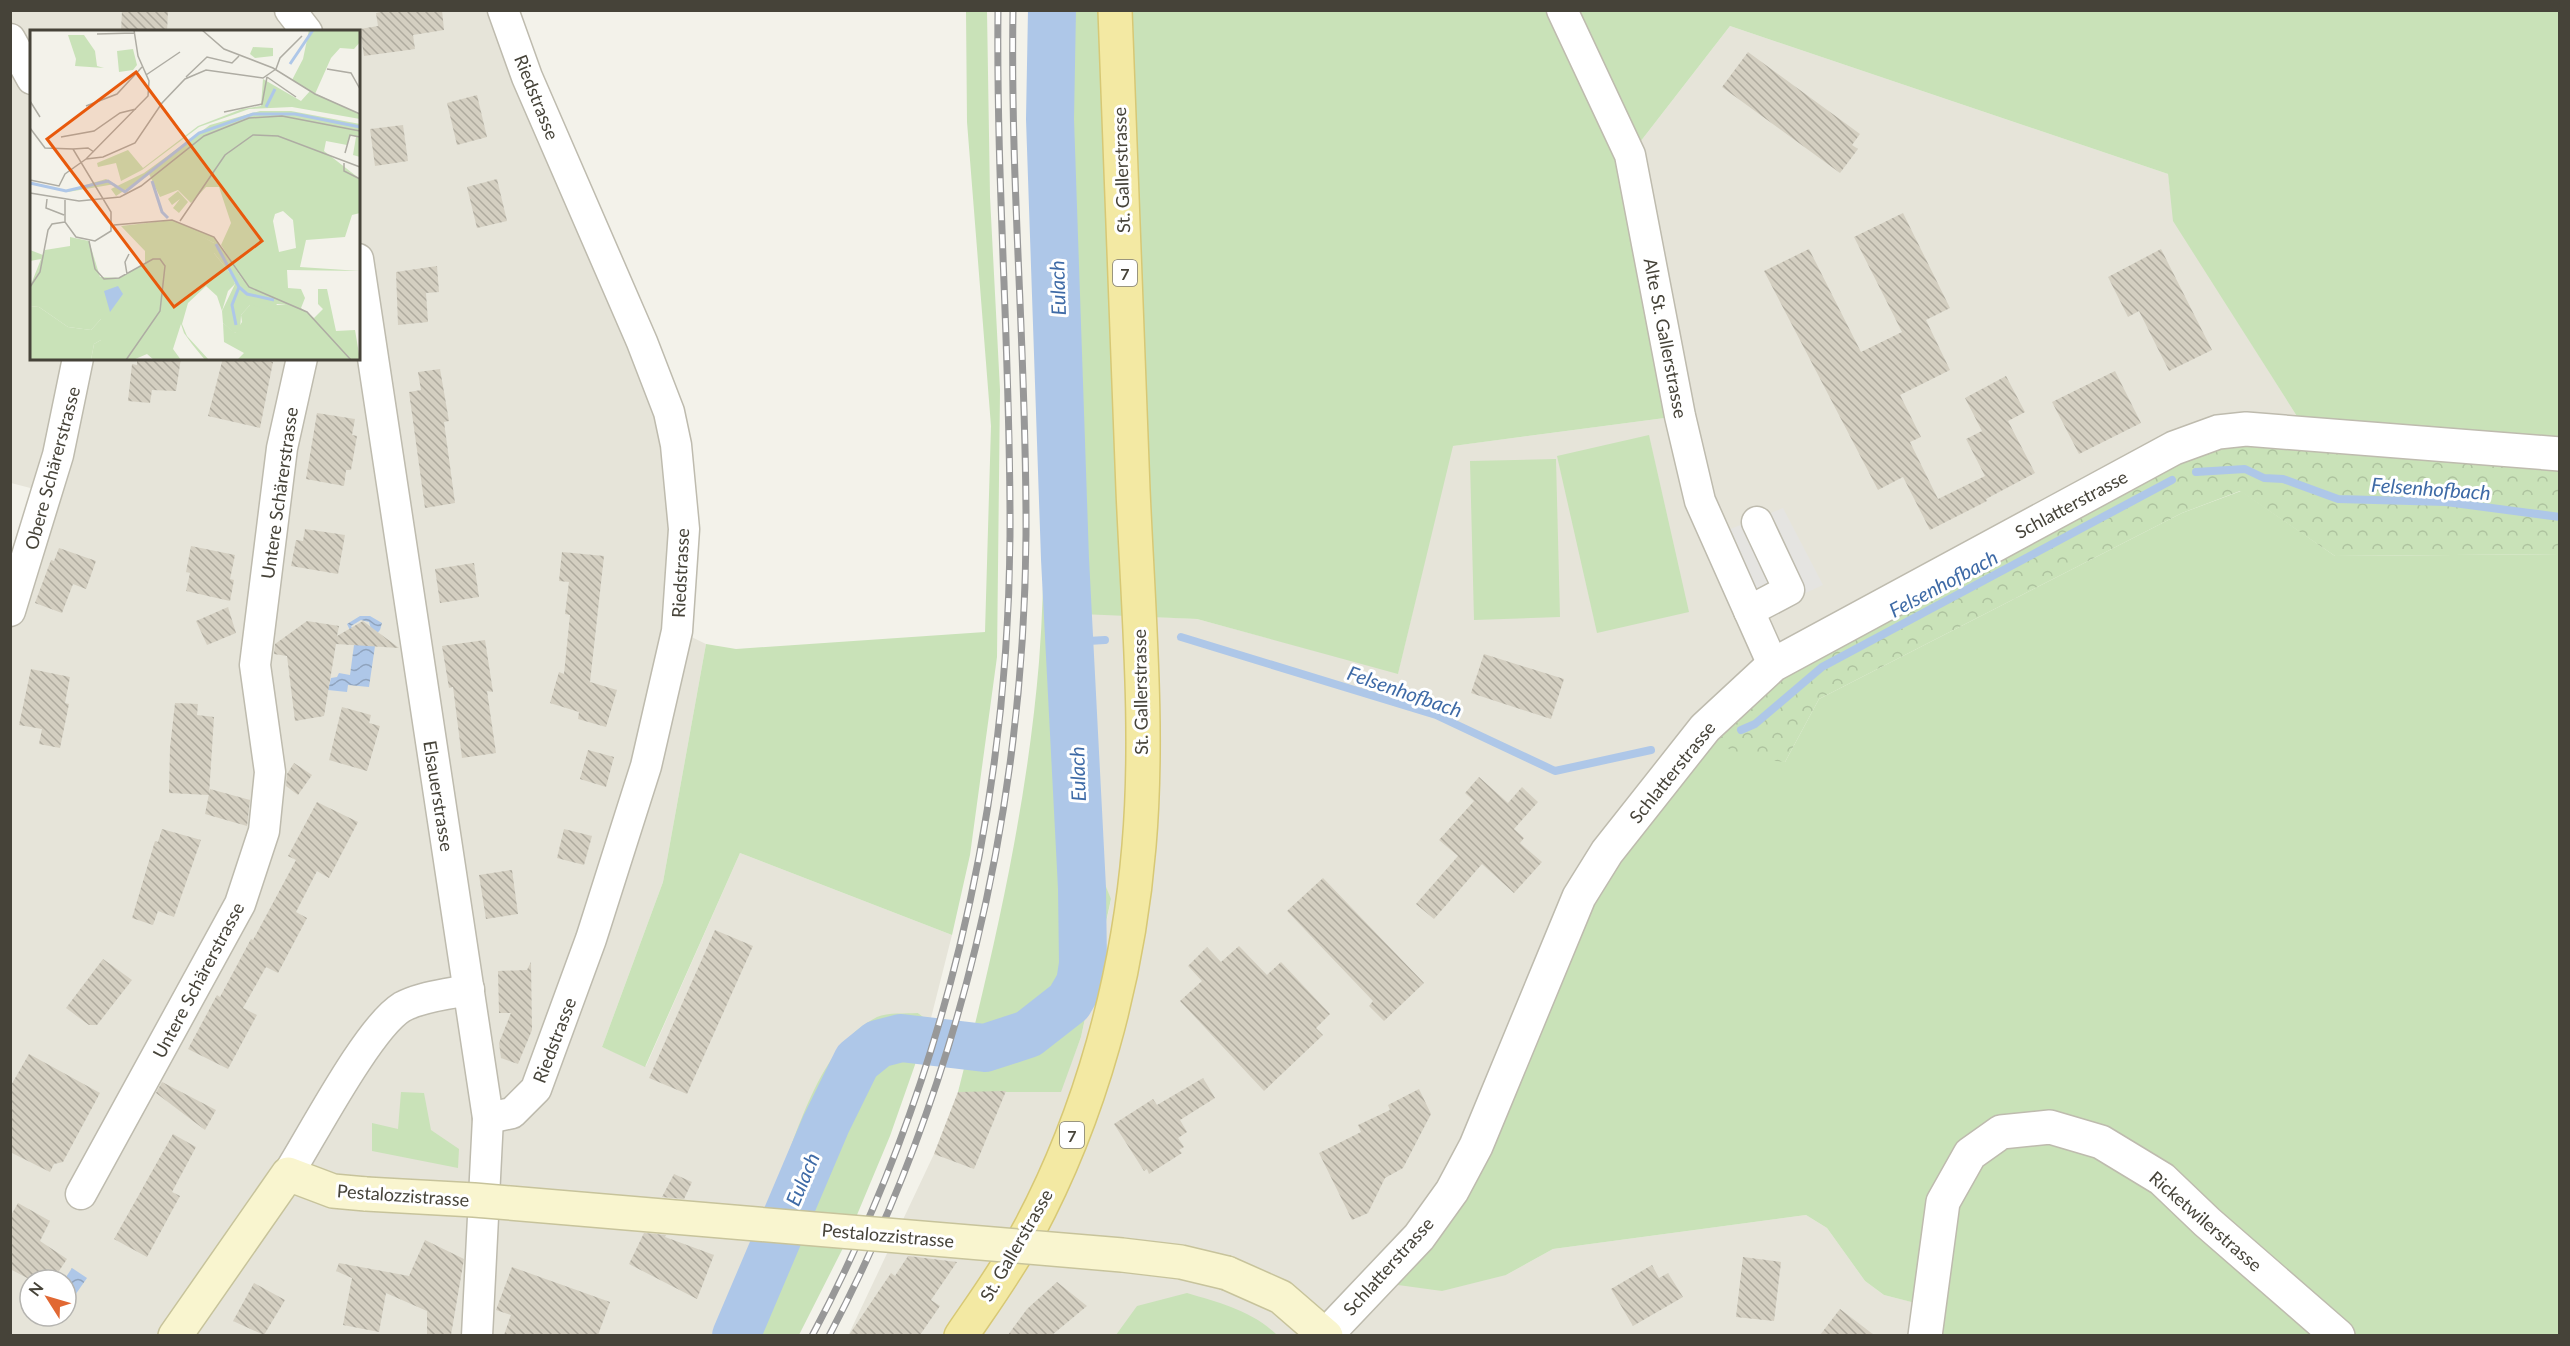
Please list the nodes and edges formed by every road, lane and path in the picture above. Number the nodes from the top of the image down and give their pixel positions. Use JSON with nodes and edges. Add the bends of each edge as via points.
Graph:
{"nodes":[{"id":1,"x":290,"y":10,"type":"edge"},
{"id":2,"x":503,"y":10,"type":"edge"},
{"id":3,"x":1114,"y":10,"type":"edge"},
{"id":4,"x":1562,"y":10,"type":"edge"},
{"id":5,"x":305,"y":30,"type":"edge"},
{"id":6,"x":10,"y":39,"type":"edge"},
{"id":7,"x":30,"y":75,"type":"edge"},
{"id":8,"x":360,"y":274,"type":"edge"},
{"id":9,"x":78,"y":360,"type":"edge"},
{"id":10,"x":302,"y":360,"type":"edge"},
{"id":11,"x":2559,"y":454,"type":"edge"},
{"id":12,"x":1757,"y":522,"type":"dead end"},
{"id":13,"x":10,"y":611,"type":"edge"},
{"id":14,"x":1749,"y":611,"type":"junction"},
{"id":15,"x":1773,"y":665,"type":"junction"},
{"id":16,"x":469,"y":989,"type":"junction"},
{"id":17,"x":488,"y":1118,"type":"junction"},
{"id":18,"x":288,"y":1174,"type":"junction"},
{"id":19,"x":81,"y":1194,"type":"dead end"},
{"id":20,"x":176,"y":1335,"type":"edge"},
{"id":21,"x":477,"y":1335,"type":"edge"},
{"id":22,"x":961,"y":1335,"type":"edge"},
{"id":23,"x":1326,"y":1335,"type":"edge"},
{"id":24,"x":1925,"y":1335,"type":"edge"},
{"id":25,"x":2338,"y":1335,"type":"edge"}],
"edges":[{"from":1,"to":5,"type":"street"},
{"from":2,"to":17,"type":"street","name":"Riedstrasse","via":[[527,77],[669,412],[684,528],[677,631],[646,766],[591,939],[536,1089],[512,1113]]},
{"from":3,"to":22,"type":"main road","name":"St. Gallerstrasse","number":"7","via":[[1141,707],[1140,845],[1116,988],[1096,1066],[1072,1134],[1027,1233]]},
{"from":4,"to":14,"type":"street","name":"Alte St. Gallerstrasse","via":[[1630,155],[1700,501]]},
{"from":6,"to":7,"type":"street"},
{"from":8,"to":16,"type":"street","name":"Elsauerstrasse"},
{"from":9,"to":13,"type":"street","name":"Obere Schärerstrasse","via":[[58,455]]},
{"from":10,"to":19,"type":"street","name":"Untere Schärerstrasse","via":[[282,448],[255,665],[270,772],[264,831],[240,904]]},
{"from":11,"to":15,"type":"street","name":"Schlatterstrasse","via":[[2307,432],[2218,432],[2174,448]]},
{"from":12,"to":14,"type":"street","via":[[1789,590]]},
{"from":14,"to":15,"type":"street","name":"Alte St. Gallerstrasse"},
{"from":15,"to":23,"type":"street","name":"Schlatterstrasse","via":[[1705,728],[1607,852],[1580,897],[1476,1146],[1452,1191],[1419,1237]]},
{"from":16,"to":17,"type":"street","name":"Elsauerstrasse"},
{"from":16,"to":18,"type":"street","via":[[417,1001],[389,1017]]},
{"from":17,"to":21,"type":"street","name":"Elsauerstrasse"},
{"from":18,"to":20,"type":"main road"},
{"from":18,"to":23,"type":"main road","name":"Pestalozzistrasse","bridge":true,"via":[[333,1191],[1180,1262],[1227,1273],[1281,1297]]},
{"from":24,"to":25,"type":"street","name":"Ricketwilerstrasse","via":[[1942,1202],[1970,1154],[2001,1132],[2050,1126],[2101,1142],[2162,1179]]}]}
